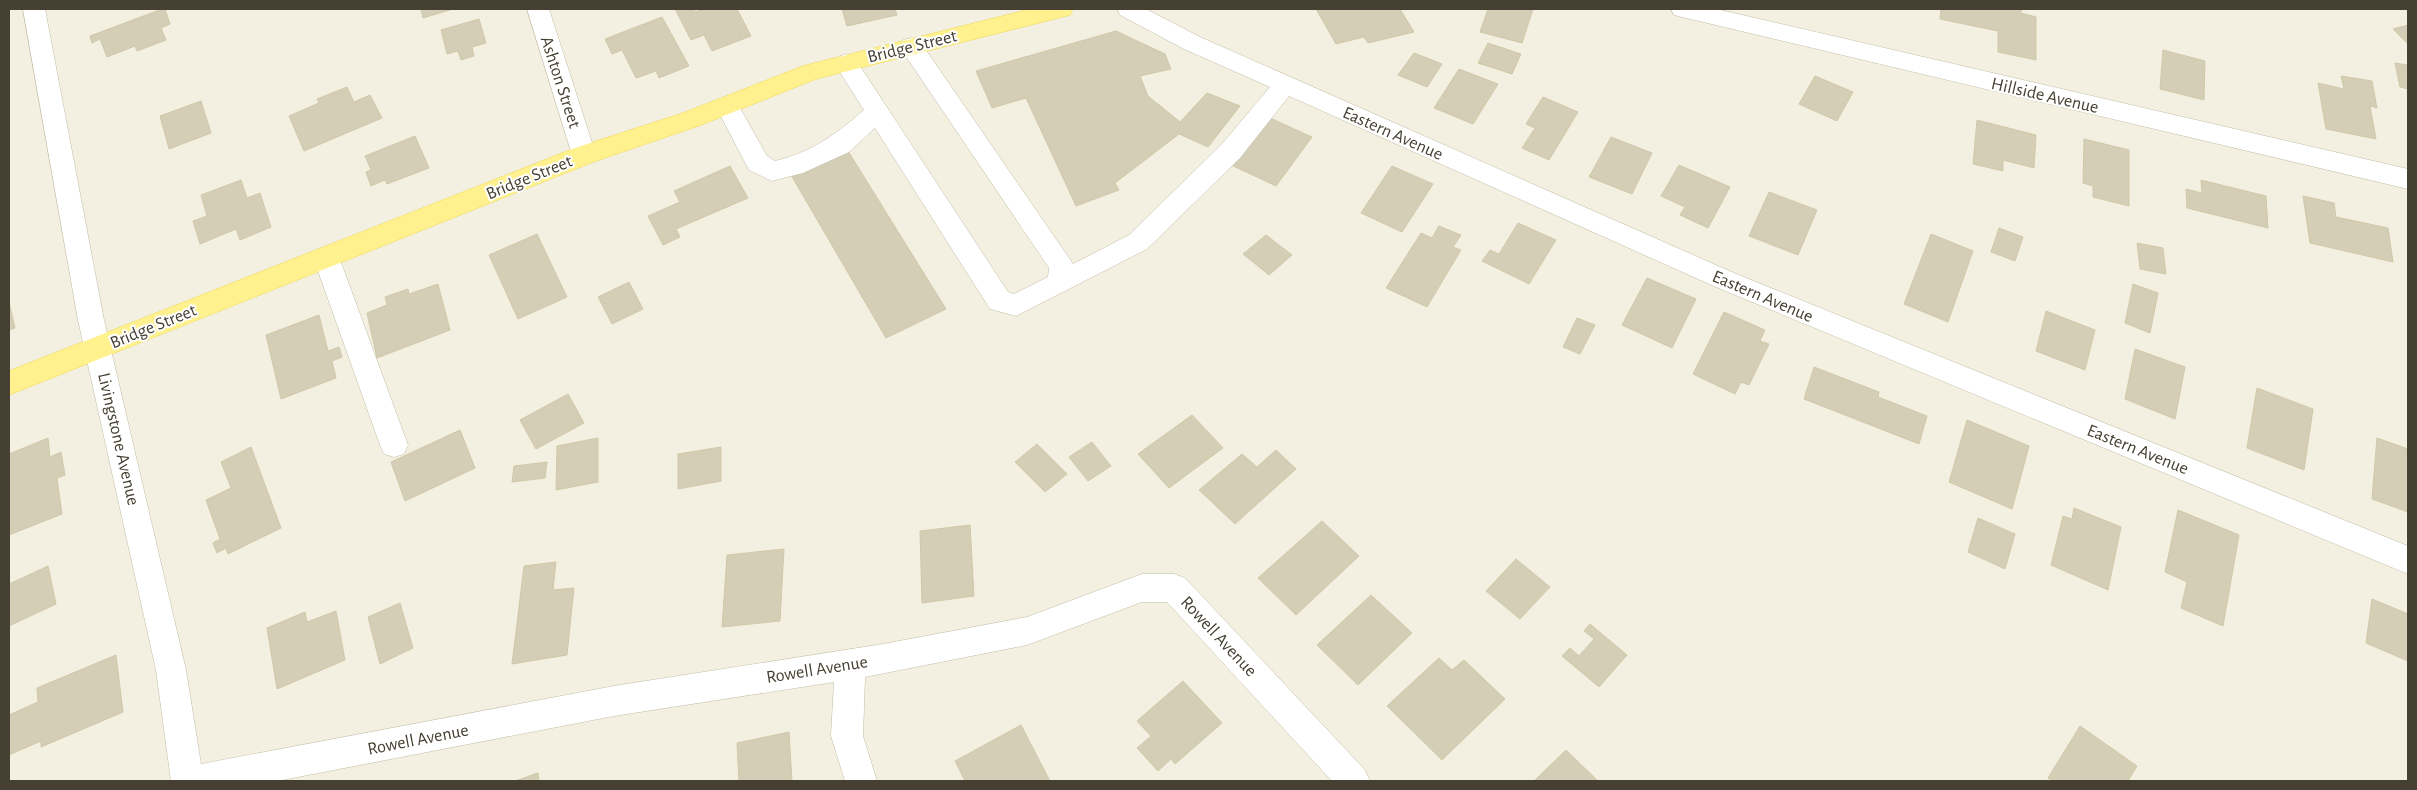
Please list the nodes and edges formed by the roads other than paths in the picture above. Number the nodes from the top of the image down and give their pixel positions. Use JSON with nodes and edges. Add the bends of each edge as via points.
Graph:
{"nodes":[{"id":1,"x":34,"y":9,"type":"edge"},
{"id":2,"x":538,"y":9,"type":"edge"},
{"id":3,"x":1062,"y":9,"type":"edge"},
{"id":4,"x":1128,"y":9,"type":"edge"},
{"id":5,"x":1682,"y":9,"type":"edge"},
{"id":6,"x":911,"y":46,"type":"junction"},
{"id":7,"x":846,"y":63,"type":"junction"},
{"id":8,"x":1285,"y":84,"type":"junction"},
{"id":9,"x":727,"y":105,"type":"junction"},
{"id":10,"x":878,"y":112,"type":"junction"},
{"id":11,"x":584,"y":155,"type":"junction"},
{"id":12,"x":2408,"y":179,"type":"edge"},
{"id":13,"x":326,"y":258,"type":"junction"},
{"id":14,"x":1060,"y":283,"type":"junction"},
{"id":15,"x":98,"y":348,"type":"junction"},
{"id":16,"x":9,"y":383,"type":"edge"},
{"id":17,"x":394,"y":445,"type":"dead end"},
{"id":18,"x":2408,"y":560,"type":"edge"},
{"id":19,"x":850,"y":664,"type":"junction"},
{"id":20,"x":187,"y":781,"type":"edge"},
{"id":21,"x":194,"y":781,"type":"edge"},
{"id":22,"x":862,"y":781,"type":"edge"},
{"id":23,"x":1354,"y":781,"type":"edge"}],
"edges":[{"from":1,"to":15,"type":"street","name":"Livingstone Avenue"},
{"from":2,"to":11,"type":"street","name":"Ashton Street"},
{"from":3,"to":6,"type":"main road","name":"Bridge Street"},
{"from":4,"to":8,"type":"street","name":"Eastern Avenue","via":[[1192,43]]},
{"from":5,"to":12,"type":"street","name":"Hillside Avenue"},
{"from":6,"to":7,"type":"main road","name":"Bridge Street"},
{"from":6,"to":14,"type":"street","via":[[1062,267]]},
{"from":7,"to":9,"type":"main road","name":"Bridge Street","via":[[811,72]]},
{"from":7,"to":10,"type":"street"},
{"from":8,"to":14,"type":"street","via":[[1231,151],[1138,242]]},
{"from":8,"to":18,"type":"street","name":"Eastern Avenue","via":[[1724,280]]},
{"from":9,"to":10,"type":"street","via":[[758,163],[772,171],[794,166],[840,145]]},
{"from":9,"to":11,"type":"main road","name":"Bridge Street"},
{"from":10,"to":14,"type":"street","via":[[999,301],[1016,305]]},
{"from":11,"to":13,"type":"main road","name":"Bridge Street"},
{"from":13,"to":15,"type":"main road","name":"Bridge Street"},
{"from":13,"to":17,"type":"street"},
{"from":15,"to":16,"type":"main road","name":"Bridge Street"},
{"from":15,"to":20,"type":"street","name":"Livingstone Avenue","via":[[171,670]]},
{"from":19,"to":21,"type":"street","name":"Rowell Avenue","via":[[614,701]]},
{"from":19,"to":22,"type":"street","via":[[847,736]]},
{"from":19,"to":23,"type":"street","name":"Rowell Avenue","via":[[1027,631],[1142,588],[1174,588]]}]}
